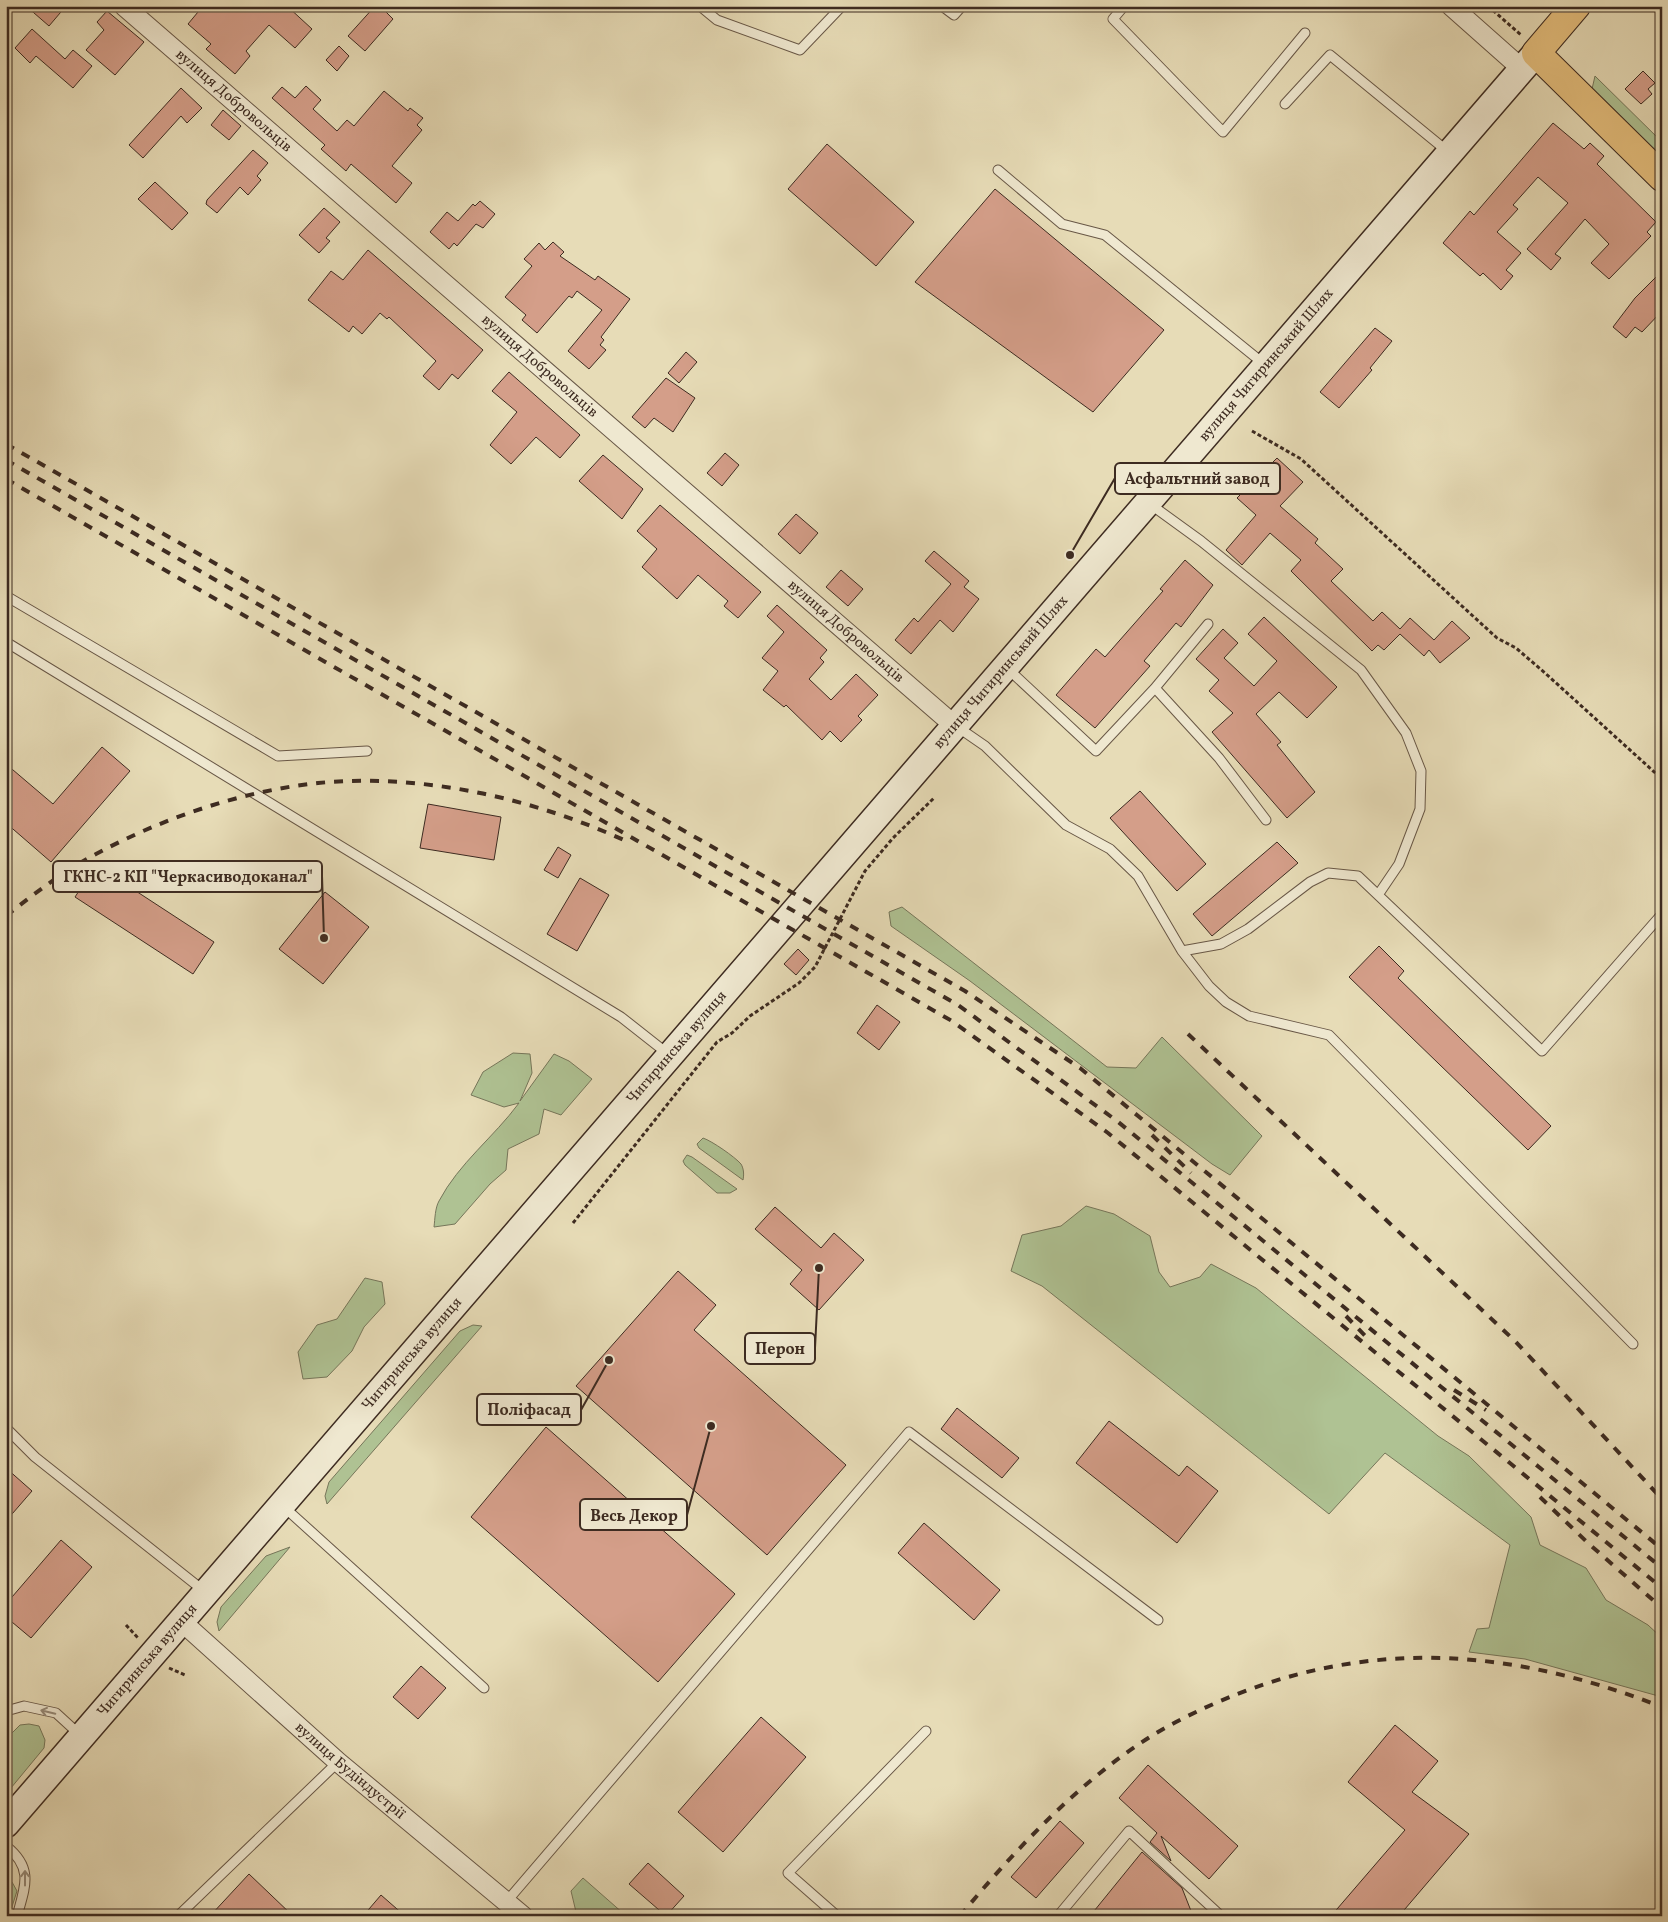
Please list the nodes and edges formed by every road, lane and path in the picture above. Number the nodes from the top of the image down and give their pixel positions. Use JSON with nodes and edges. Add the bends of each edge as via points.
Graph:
{"nodes":[{"id":1,"x":124,"y":6,"type":"edge"},
{"id":2,"x":700,"y":6,"type":"edge"},
{"id":3,"x":842,"y":6,"type":"edge"},
{"id":4,"x":942,"y":6,"type":"edge"},
{"id":5,"x":962,"y":6,"type":"edge"},
{"id":6,"x":1124,"y":6,"type":"edge"},
{"id":7,"x":1451,"y":6,"type":"edge"},
{"id":8,"x":1488,"y":6,"type":"edge"},
{"id":9,"x":1576,"y":6,"type":"edge"},
{"id":10,"x":1305,"y":33,"type":"dead end"},
{"id":11,"x":1529,"y":61,"type":"junction"},
{"id":12,"x":1285,"y":104,"type":"dead end"},
{"id":13,"x":1450,"y":153,"type":"junction"},
{"id":14,"x":998,"y":170,"type":"dead end"},
{"id":15,"x":1662,"y":177,"type":"edge"},
{"id":16,"x":1266,"y":366,"type":"junction"},
{"id":17,"x":1252,"y":431,"type":"dead end"},
{"id":18,"x":1148,"y":503,"type":"junction"},
{"id":19,"x":6,"y":596,"type":"edge"},
{"id":20,"x":1208,"y":624,"type":"dead end"},
{"id":21,"x":6,"y":642,"type":"edge"},
{"id":22,"x":1006,"y":667,"type":"junction"},
{"id":23,"x":1155,"y":688,"type":"junction"},
{"id":24,"x":955,"y":726,"type":"junction"},
{"id":25,"x":367,"y":751,"type":"dead end"},
{"id":26,"x":1662,"y":779,"type":"edge"},
{"id":27,"x":935,"y":797,"type":"dead end"},
{"id":28,"x":1266,"y":820,"type":"dead end"},
{"id":29,"x":818,"y":885,"type":"joint"},
{"id":30,"x":1378,"y":895,"type":"junction"},
{"id":31,"x":1662,"y":914,"type":"edge"},
{"id":32,"x":1182,"y":952,"type":"junction"},
{"id":33,"x":670,"y":1056,"type":"junction"},
{"id":34,"x":573,"y":1223,"type":"dead end"},
{"id":35,"x":1633,"y":1344,"type":"dead end"},
{"id":36,"x":6,"y":1428,"type":"edge"},
{"id":37,"x":282,"y":1505,"type":"junction"},
{"id":38,"x":207,"y":1593,"type":"junction"},
{"id":39,"x":1158,"y":1620,"type":"dead end"},
{"id":40,"x":182,"y":1621,"type":"junction"},
{"id":41,"x":126,"y":1625,"type":"dead end"},
{"id":42,"x":139,"y":1639,"type":"dead end"},
{"id":43,"x":169,"y":1668,"type":"dead end"},
{"id":44,"x":184,"y":1675,"type":"dead end"},
{"id":45,"x":484,"y":1688,"type":"dead end"},
{"id":46,"x":6,"y":1711,"type":"edge"},
{"id":47,"x":926,"y":1732,"type":"dead end"},
{"id":48,"x":82,"y":1737,"type":"junction"},
{"id":49,"x":338,"y":1762,"type":"junction"},
{"id":50,"x":6,"y":1824,"type":"edge"},
{"id":51,"x":6,"y":1846,"type":"edge"},
{"id":52,"x":507,"y":1901,"type":"junction"},
{"id":53,"x":17,"y":1916,"type":"edge"},
{"id":54,"x":178,"y":1916,"type":"edge"},
{"id":55,"x":523,"y":1916,"type":"edge"},
{"id":56,"x":837,"y":1916,"type":"edge"},
{"id":57,"x":1058,"y":1916,"type":"edge"},
{"id":58,"x":1222,"y":1916,"type":"edge"}],
"edges":[{"from":1,"to":24,"type":"street","name":"вулиця Добровольців"},
{"from":2,"to":3,"type":"lane","via":[[717,20],[800,50]]},
{"from":4,"to":5,"type":"lane","via":[[954,14]]},
{"from":6,"to":10,"type":"lane","via":[[1113,19],[1223,132]]},
{"from":7,"to":11,"type":"street"},
{"from":8,"to":11,"type":"path","via":[[1523,37]]},
{"from":9,"to":11,"type":"main road","name":"вулиця Чигиринський Шлях"},
{"from":11,"to":13,"type":"main road","name":"вулиця Чигиринський Шлях"},
{"from":11,"to":15,"type":"main road"},
{"from":12,"to":13,"type":"lane","via":[[1330,55]]},
{"from":13,"to":16,"type":"main road","name":"вулиця Чигиринський Шлях"},
{"from":14,"to":16,"type":"lane","via":[[1062,224],[1104,235]]},
{"from":16,"to":18,"type":"main road","name":"вулиця Чигиринський Шлях"},
{"from":17,"to":26,"type":"path","via":[[1301,459],[1497,638],[1516,648]]},
{"from":18,"to":22,"type":"main road","name":"вулиця Чигиринський Шлях"},
{"from":18,"to":30,"type":"lane","via":[[1201,541],[1361,670],[1406,733],[1421,772],[1420,808],[1399,864]]},
{"from":19,"to":25,"type":"lane","via":[[278,756]]},
{"from":20,"to":23,"type":"lane"},
{"from":21,"to":33,"type":"lane","via":[[621,1017]]},
{"from":22,"to":23,"type":"lane","via":[[1096,751]]},
{"from":22,"to":24,"type":"main road","name":"вулиця Чигиринський Шлях"},
{"from":23,"to":28,"type":"lane","via":[[1219,758]]},
{"from":24,"to":29,"type":"main road","name":"вулиця Чигиринський Шлях"},
{"from":24,"to":32,"type":"lane","via":[[985,746],[1066,825],[1110,849],[1138,876]]},
{"from":27,"to":34,"type":"path","via":[[865,871],[816,967],[717,1042]]},
{"from":29,"to":33,"type":"main road","name":"Чигиринська вулиця"},
{"from":30,"to":31,"type":"lane","via":[[1542,1051]]},
{"from":30,"to":32,"type":"lane","via":[[1358,876],[1328,874],[1310,882],[1248,929],[1221,944]]},
{"from":32,"to":35,"type":"lane","via":[[1209,986],[1249,1016],[1329,1035]]},
{"from":33,"to":37,"type":"main road","name":"Чигиринська вулиця"},
{"from":36,"to":38,"type":"lane","via":[[35,1458]]},
{"from":37,"to":38,"type":"main road","name":"Чигиринська вулиця"},
{"from":37,"to":45,"type":"lane"},
{"from":38,"to":40,"type":"main road","name":"Чигиринська вулиця"},
{"from":39,"to":52,"type":"lane","via":[[909,1432]]},
{"from":40,"to":48,"type":"main road","name":"Чигиринська вулиця"},
{"from":40,"to":49,"type":"street","name":"вулиця Будіндустрії"},
{"from":41,"to":42,"type":"path"},
{"from":43,"to":44,"type":"path"},
{"from":48,"to":46,"type":"lane","one_way":true,"via":[[56,1713],[24,1706]]},
{"from":47,"to":56,"type":"lane","via":[[788,1874]]},
{"from":48,"to":50,"type":"main road","name":"Чигиринська вулиця"},
{"from":49,"to":52,"type":"street","name":"вулиця Будіндустрії"},
{"from":49,"to":54,"type":"lane"},
{"from":53,"to":51,"type":"lane","one_way":true,"via":[[26,1873],[19,1858]]},
{"from":52,"to":55,"type":"street","name":"вулиця Будіндустрії"},
{"from":57,"to":58,"type":"lane","via":[[1129,1831]]}]}
